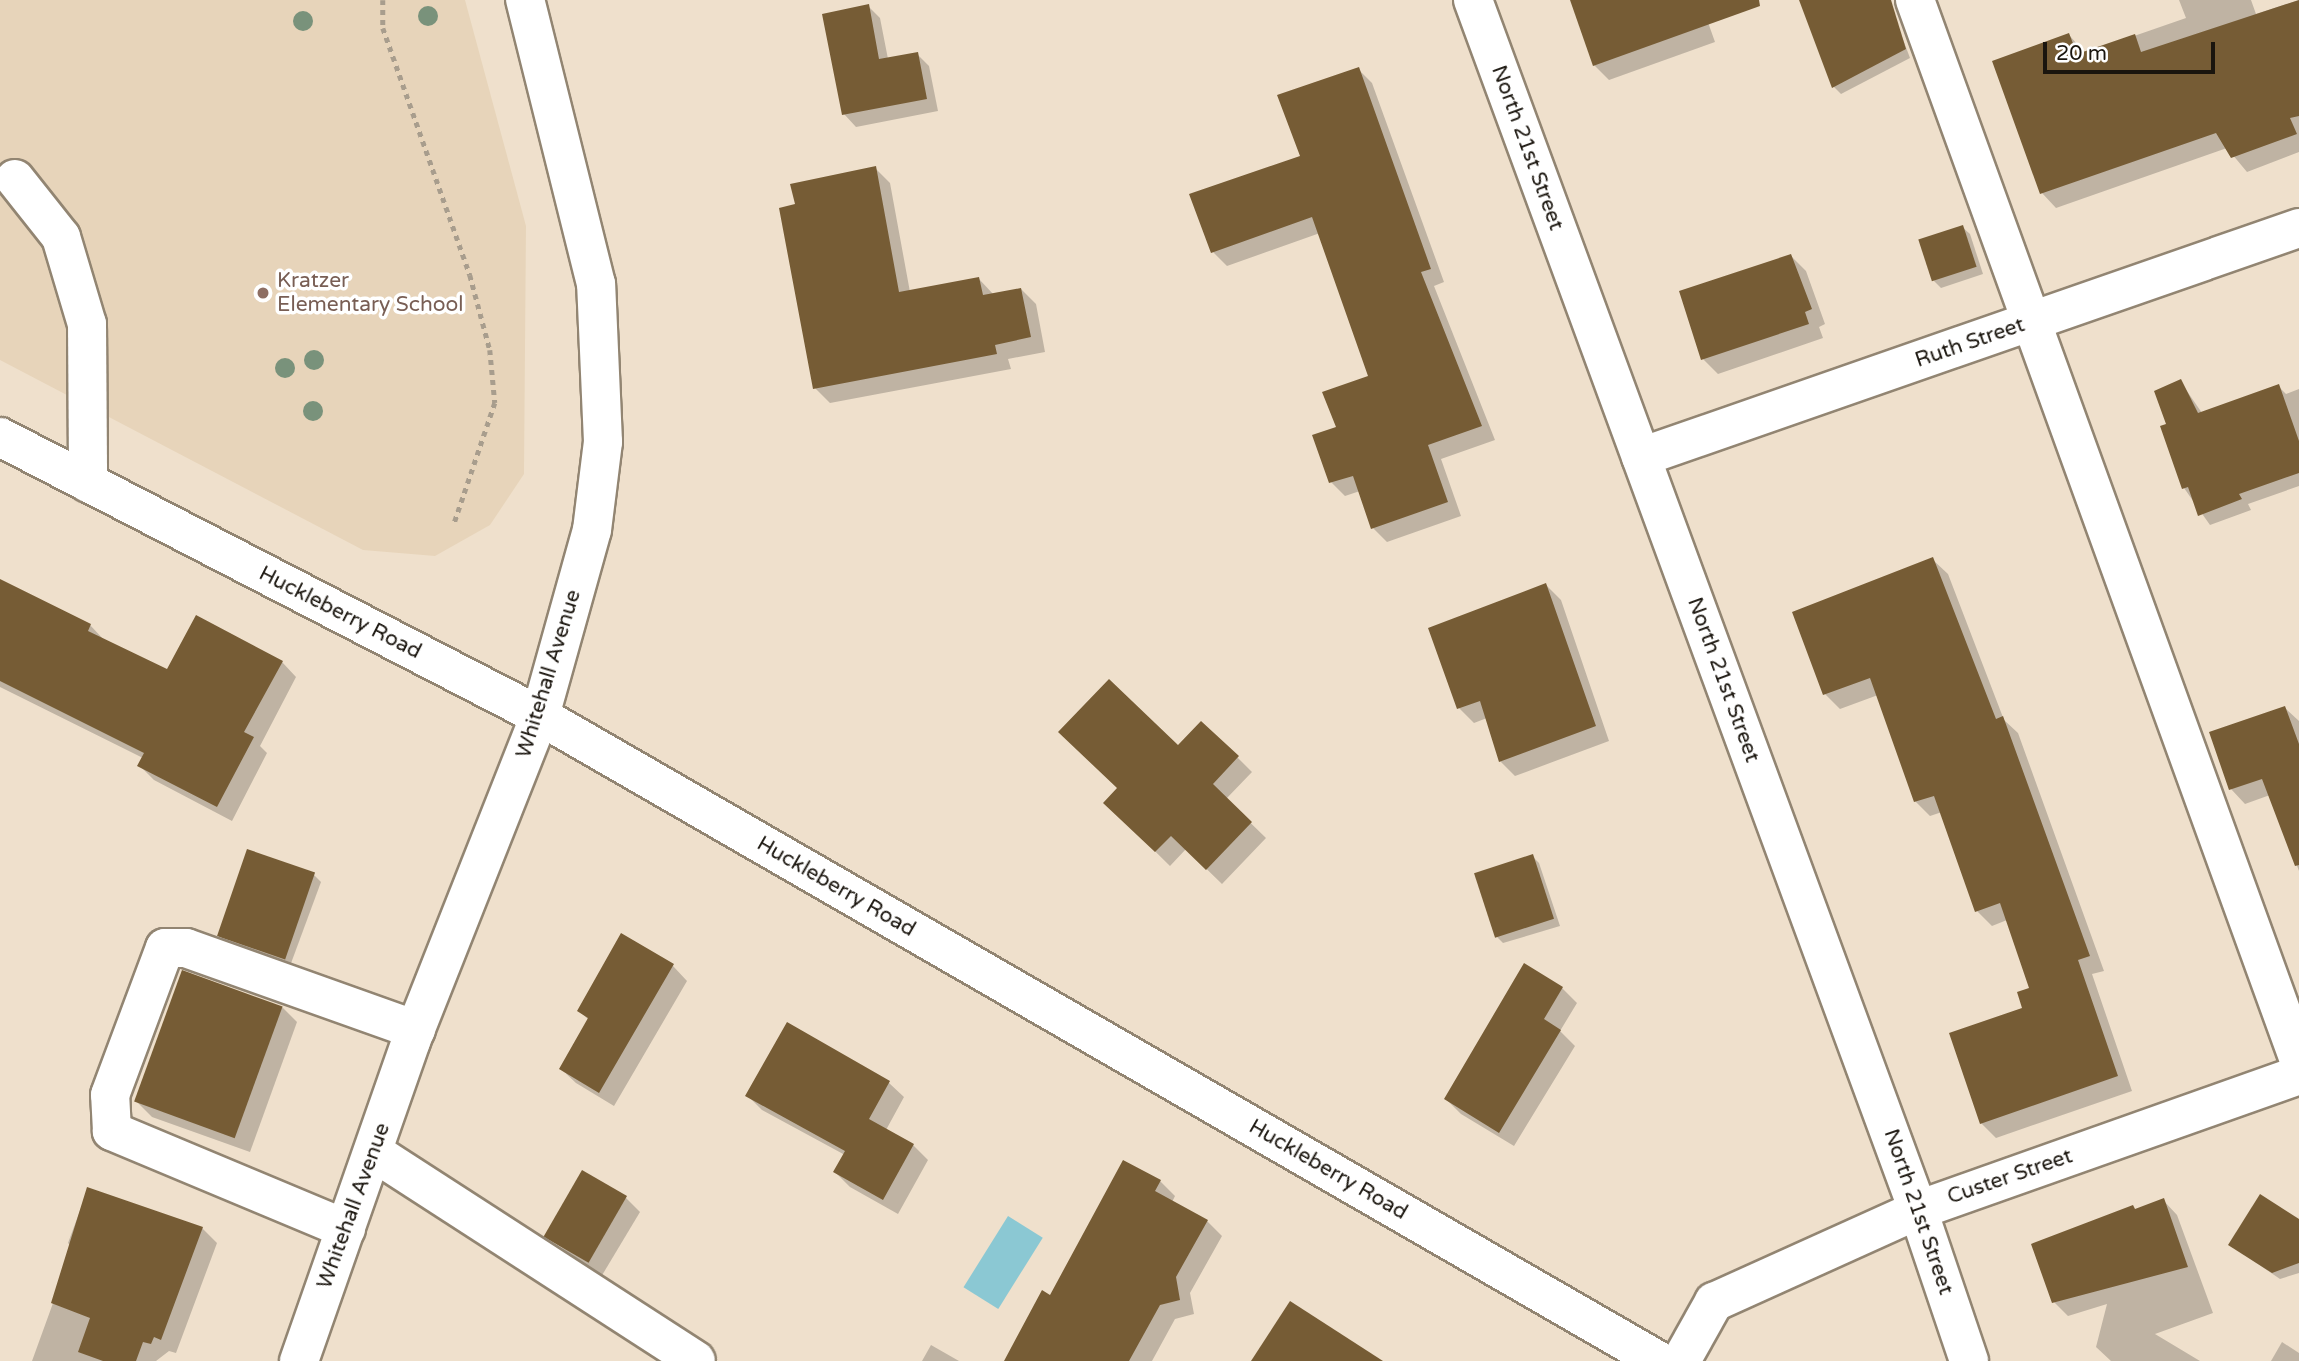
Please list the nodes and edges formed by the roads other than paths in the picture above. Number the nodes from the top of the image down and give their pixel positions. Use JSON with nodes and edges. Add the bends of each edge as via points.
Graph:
{"nodes":[{"id":1,"x":525,"y":0,"type":"edge"},
{"id":2,"x":1473,"y":0,"type":"edge"},
{"id":3,"x":1915,"y":0,"type":"edge"},
{"id":4,"x":15,"y":179,"type":"dead end"},
{"id":5,"x":2299,"y":228,"type":"edge"},
{"id":6,"x":2035,"y":321,"type":"junction"},
{"id":7,"x":0,"y":438,"type":"edge"},
{"id":8,"x":1641,"y":457,"type":"junction"},
{"id":9,"x":88,"y":483,"type":"junction"},
{"id":10,"x":540,"y":716,"type":"junction"},
{"id":11,"x":416,"y":1030,"type":"junction"},
{"id":12,"x":2299,"y":1060,"type":"edge"},
{"id":13,"x":2299,"y":1075,"type":"edge"},
{"id":14,"x":374,"y":1153,"type":"junction"},
{"id":15,"x":1918,"y":1210,"type":"junction"},
{"id":16,"x":346,"y":1228,"type":"junction"},
{"id":17,"x":299,"y":1361,"type":"edge"},
{"id":18,"x":696,"y":1361,"type":"edge"},
{"id":19,"x":1660,"y":1361,"type":"edge"},
{"id":20,"x":1681,"y":1361,"type":"edge"},
{"id":21,"x":1969,"y":1361,"type":"edge"}],
"edges":[{"from":1,"to":10,"type":"street","name":"Whitehall Avenue","via":[[596,284],[603,442],[592,530]]},
{"from":2,"to":8,"type":"street","name":"North 21st Street"},
{"from":3,"to":6,"type":"street"},
{"from":4,"to":9,"type":"street","via":[[61,237],[87,324]]},
{"from":5,"to":6,"type":"street","name":"Ruth Street"},
{"from":6,"to":8,"type":"street","name":"Ruth Street"},
{"from":6,"to":12,"type":"street"},
{"from":7,"to":9,"type":"street","name":"Huckleberry Road"},
{"from":8,"to":15,"type":"street","name":"North 21st Street"},
{"from":9,"to":10,"type":"street","name":"Huckleberry Road"},
{"from":10,"to":11,"type":"street","name":"Whitehall Avenue"},
{"from":10,"to":19,"type":"street","name":"Huckleberry Road"},
{"from":11,"to":14,"type":"street","name":"Whitehall Avenue"},
{"from":11,"to":16,"type":"street","via":[[186,948],[165,948],[110,1096],[112,1131]]},
{"from":13,"to":15,"type":"street","name":"Custer Street"},
{"from":14,"to":16,"type":"street","name":"Whitehall Avenue"},
{"from":14,"to":18,"type":"street"},
{"from":15,"to":20,"type":"street","name":"Custer Street","via":[[1714,1302]]},
{"from":15,"to":21,"type":"street","name":"North 21st Street"},
{"from":16,"to":17,"type":"street","name":"Whitehall Avenue"}]}
